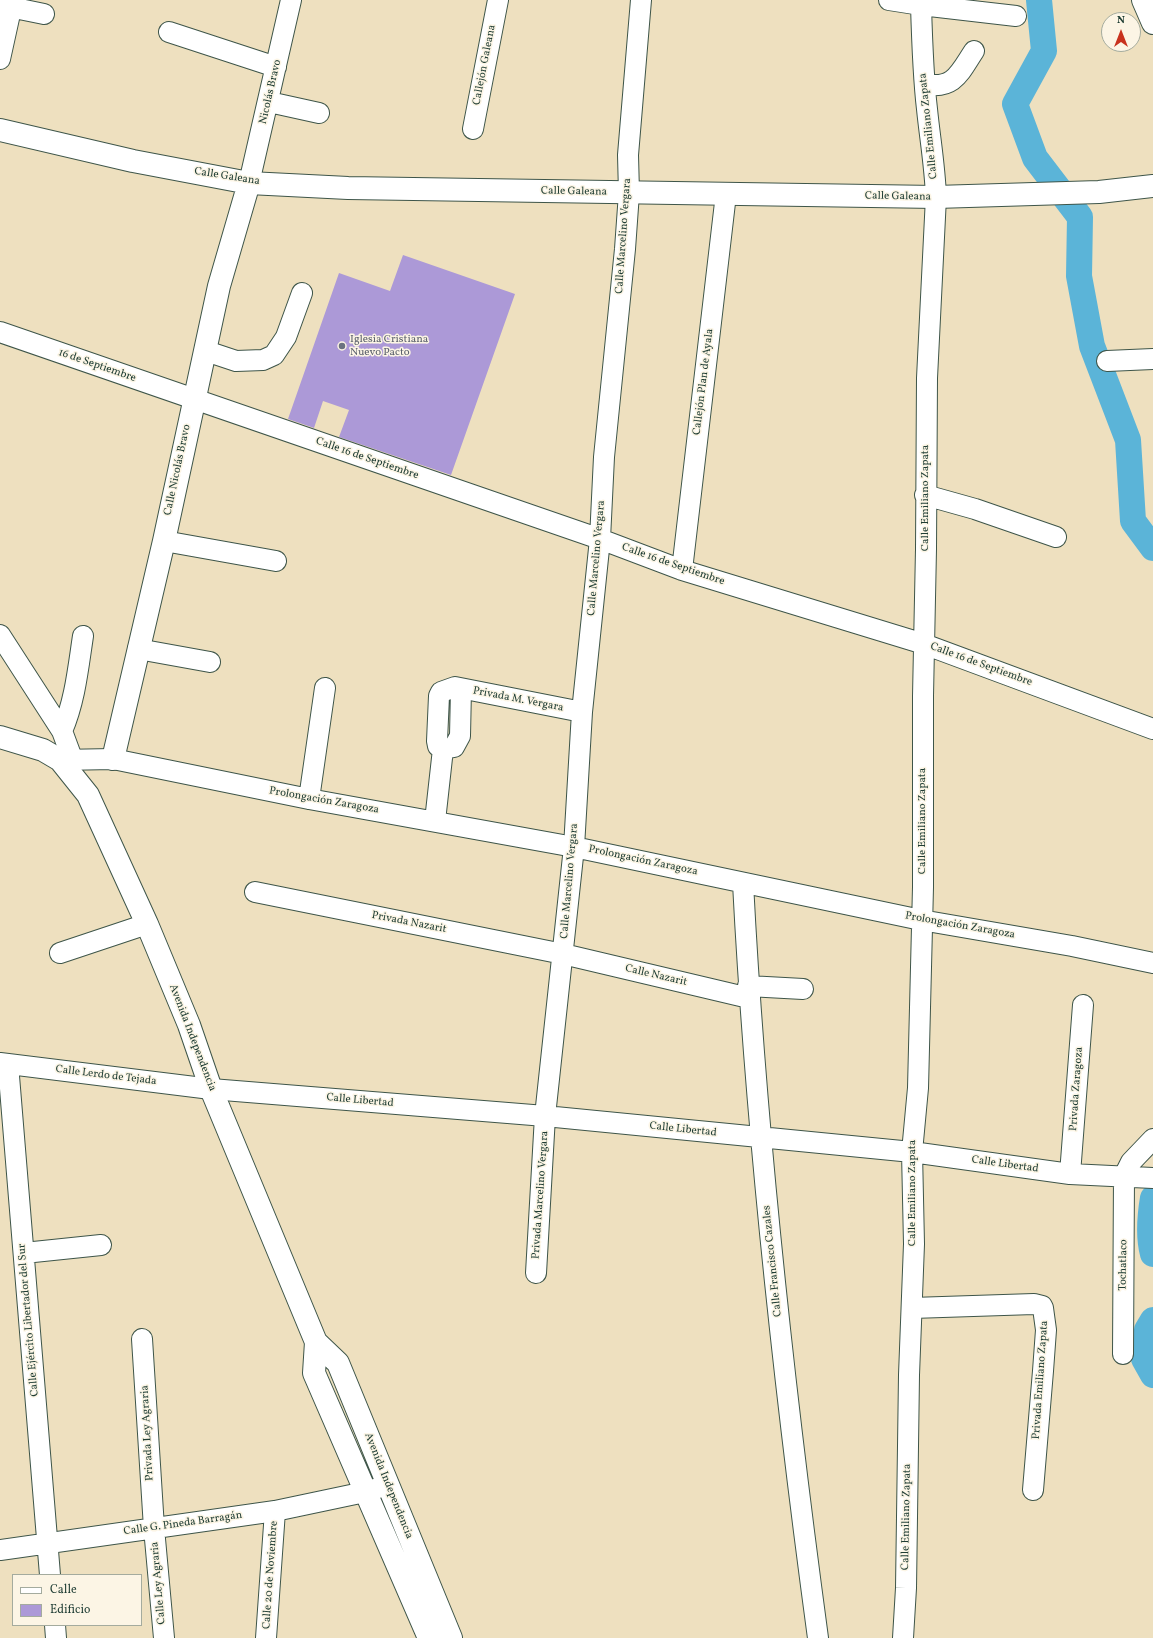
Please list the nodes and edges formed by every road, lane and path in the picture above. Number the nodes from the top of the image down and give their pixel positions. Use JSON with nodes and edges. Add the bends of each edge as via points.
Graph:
{"nodes":[{"id":1,"x":291,"y":0,"type":"edge"},
{"id":2,"x":498,"y":0,"type":"edge"},
{"id":3,"x":641,"y":0,"type":"edge"},
{"id":4,"x":889,"y":0,"type":"edge"},
{"id":5,"x":1143,"y":0,"type":"edge"},
{"id":6,"x":914,"y":3,"type":"edge"},
{"id":7,"x":8,"y":4,"type":"edge"},
{"id":8,"x":44,"y":14,"type":"dead end"},
{"id":9,"x":1016,"y":16,"type":"dead end"},
{"id":10,"x":1153,"y":23,"type":"edge"},
{"id":11,"x":169,"y":32,"type":"dead end"},
{"id":12,"x":974,"y":51,"type":"dead end"},
{"id":13,"x":0,"y":59,"type":"edge"},
{"id":14,"x":276,"y":68,"type":"junction"},
{"id":15,"x":925,"y":84,"type":"junction"},
{"id":16,"x":269,"y":102,"type":"junction"},
{"id":17,"x":319,"y":113,"type":"dead end"},
{"id":18,"x":473,"y":129,"type":"dead end"},
{"id":19,"x":0,"y":130,"type":"edge"},
{"id":20,"x":250,"y":183,"type":"junction"},
{"id":21,"x":1153,"y":186,"type":"edge"},
{"id":22,"x":629,"y":193,"type":"junction"},
{"id":23,"x":726,"y":194,"type":"junction"},
{"id":24,"x":936,"y":197,"type":"junction"},
{"id":25,"x":302,"y":293,"type":"dead end"},
{"id":26,"x":0,"y":332,"type":"edge"},
{"id":27,"x":206,"y":351,"type":"junction"},
{"id":28,"x":1153,"y":359,"type":"edge"},
{"id":29,"x":1107,"y":361,"type":"dead end"},
{"id":30,"x":193,"y":399,"type":"junction"},
{"id":31,"x":925,"y":495,"type":"junction"},
{"id":32,"x":1056,"y":537,"type":"dead end"},
{"id":33,"x":600,"y":539,"type":"junction"},
{"id":34,"x":164,"y":541,"type":"junction"},
{"id":35,"x":276,"y":561,"type":"dead end"},
{"id":36,"x":682,"y":570,"type":"junction"},
{"id":37,"x":0,"y":635,"type":"edge"},
{"id":38,"x":83,"y":636,"type":"dead end"},
{"id":39,"x":924,"y":644,"type":"junction"},
{"id":40,"x":138,"y":649,"type":"junction"},
{"id":41,"x":210,"y":662,"type":"dead end"},
{"id":42,"x":325,"y":688,"type":"dead end"},
{"id":43,"x":582,"y":712,"type":"junction"},
{"id":44,"x":1153,"y":729,"type":"edge"},
{"id":45,"x":62,"y":731,"type":"junction"},
{"id":46,"x":0,"y":737,"type":"edge"},
{"id":47,"x":58,"y":756,"type":"junction"},
{"id":48,"x":113,"y":759,"type":"junction"},
{"id":49,"x":309,"y":799,"type":"junction"},
{"id":50,"x":435,"y":820,"type":"junction"},
{"id":51,"x":574,"y":847,"type":"junction"},
{"id":52,"x":743,"y":883,"type":"junction"},
{"id":53,"x":255,"y":892,"type":"dead end"},
{"id":54,"x":921,"y":920,"type":"junction"},
{"id":55,"x":146,"y":924,"type":"junction"},
{"id":56,"x":60,"y":953,"type":"dead end"},
{"id":57,"x":563,"y":954,"type":"junction"},
{"id":58,"x":1153,"y":963,"type":"edge"},
{"id":59,"x":803,"y":989,"type":"dead end"},
{"id":60,"x":749,"y":992,"type":"junction"},
{"id":61,"x":1083,"y":1005,"type":"dead end"},
{"id":62,"x":4,"y":1064,"type":"edge"},
{"id":63,"x":212,"y":1088,"type":"junction"},
{"id":64,"x":546,"y":1116,"type":"junction"},
{"id":65,"x":760,"y":1137,"type":"junction"},
{"id":66,"x":1153,"y":1139,"type":"edge"},
{"id":67,"x":912,"y":1152,"type":"junction"},
{"id":68,"x":1070,"y":1174,"type":"junction"},
{"id":69,"x":1124,"y":1176,"type":"junction"},
{"id":70,"x":1151,"y":1178,"type":"edge"},
{"id":71,"x":101,"y":1245,"type":"dead end"},
{"id":72,"x":24,"y":1253,"type":"junction"},
{"id":73,"x":536,"y":1273,"type":"dead end"},
{"id":74,"x":912,"y":1308,"type":"junction"},
{"id":75,"x":142,"y":1339,"type":"dead end"},
{"id":76,"x":316,"y":1342,"type":"junction"},
{"id":77,"x":1123,"y":1354,"type":"dead end"},
{"id":78,"x":388,"y":1485,"type":"junction"},
{"id":79,"x":1033,"y":1490,"type":"dead end"},
{"id":80,"x":365,"y":1492,"type":"junction"},
{"id":81,"x":275,"y":1511,"type":"junction"},
{"id":82,"x":154,"y":1528,"type":"junction"},
{"id":83,"x":48,"y":1543,"type":"junction"},
{"id":84,"x":0,"y":1550,"type":"edge"},
{"id":85,"x":50,"y":1574,"type":"edge"},
{"id":86,"x":426,"y":1608,"type":"junction"},
{"id":87,"x":55,"y":1626,"type":"edge"},
{"id":88,"x":56,"y":1638,"type":"edge"},
{"id":89,"x":164,"y":1638,"type":"edge"},
{"id":90,"x":266,"y":1638,"type":"edge"},
{"id":91,"x":428,"y":1638,"type":"edge"},
{"id":92,"x":451,"y":1638,"type":"edge"},
{"id":93,"x":818,"y":1638,"type":"edge"},
{"id":94,"x":902,"y":1638,"type":"edge"}],
"edges":[{"from":1,"to":14,"type":"street","name":"Nicolás Bravo"},
{"from":2,"to":18,"type":"street","name":"Callejón Galeana"},
{"from":3,"to":22,"type":"street","name":"Calle Marcelino Vergara","via":[[628,155]]},
{"from":4,"to":6,"type":"street"},
{"from":5,"to":10,"type":"main road"},
{"from":6,"to":9,"type":"street"},
{"from":6,"to":15,"type":"street","name":"Calle Emiliano Zapata"},
{"from":7,"to":8,"type":"street"},
{"from":7,"to":13,"type":"street"},
{"from":11,"to":14,"type":"street"},
{"from":12,"to":15,"type":"street","via":[[952,81],[936,86]]},
{"from":14,"to":16,"type":"street","name":"Nicolás Bravo"},
{"from":15,"to":24,"type":"street","name":"Calle Emiliano Zapata"},
{"from":16,"to":17,"type":"street"},
{"from":16,"to":20,"type":"street","name":"Nicolás Bravo"},
{"from":19,"to":20,"type":"main road","name":"Calle Galeana","via":[[133,161]]},
{"from":20,"to":22,"type":"main road","name":"Calle Galeana","via":[[348,188]]},
{"from":20,"to":27,"type":"main road","name":"Calle Nicolás Bravo","via":[[219,286]]},
{"from":21,"to":24,"type":"main road","name":"Calle Galeana","via":[[1099,192]]},
{"from":22,"to":23,"type":"main road","name":"Calle Galeana"},
{"from":22,"to":33,"type":"street","name":"Calle Marcelino Vergara","via":[[604,457]]},
{"from":23,"to":24,"type":"main road","name":"Calle Galeana"},
{"from":23,"to":36,"type":"street","name":"Callejón Plan de Ayala"},
{"from":24,"to":31,"type":"street","name":"Calle Emiliano Zapata","via":[[927,378]]},
{"from":25,"to":27,"type":"street","via":[[286,337],[274,355],[263,360],[236,361]]},
{"from":26,"to":30,"type":"street","name":"16 de Septiembre"},
{"from":27,"to":30,"type":"main road","name":"Calle Nicolás Bravo"},
{"from":28,"to":29,"type":"street"},
{"from":30,"to":33,"type":"street","name":"Calle 16 de Septiembre"},
{"from":30,"to":34,"type":"main road","name":"Calle Nicolás Bravo"},
{"from":31,"to":32,"type":"street"},
{"from":31,"to":39,"type":"street","name":"Calle Emiliano Zapata"},
{"from":33,"to":36,"type":"street","name":"Calle 16 de Septiembre"},
{"from":33,"to":43,"type":"street","name":"Calle Marcelino Vergara"},
{"from":34,"to":35,"type":"street"},
{"from":34,"to":40,"type":"main road","name":"Calle Nicolás Bravo"},
{"from":36,"to":39,"type":"street","name":"Calle 16 de Septiembre"},
{"from":37,"to":45,"type":"street","name":"Avenida Independencia"},
{"from":38,"to":45,"type":"street","via":[[74,694]]},
{"from":39,"to":44,"type":"street","name":"Calle 16 de Septiembre"},
{"from":39,"to":54,"type":"street","name":"Calle Emiliano Zapata"},
{"from":40,"to":41,"type":"street"},
{"from":40,"to":48,"type":"main road","name":"Calle Nicolás Bravo"},
{"from":42,"to":49,"type":"street"},
{"from":43,"to":50,"type":"street","name":"Privada M. Vergara","via":[[458,688],[460,736],[457,743],[446,749]]},
{"from":43,"to":51,"type":"street","name":"Calle Marcelino Vergara"},
{"from":45,"to":47,"type":"street","name":"Avenida Independencia"},
{"from":46,"to":47,"type":"main road"},
{"from":47,"to":48,"type":"street","name":"Prolongación Zaragoza"},
{"from":47,"to":55,"type":"main road","name":"Avenida Independencia","via":[[88,795]]},
{"from":48,"to":49,"type":"street","name":"Prolongación Zaragoza"},
{"from":49,"to":50,"type":"street","name":"Prolongación Zaragoza"},
{"from":50,"to":51,"type":"street","name":"Prolongación Zaragoza"},
{"from":51,"to":52,"type":"street","name":"Prolongación Zaragoza"},
{"from":51,"to":57,"type":"street","name":"Calle Marcelino Vergara"},
{"from":52,"to":54,"type":"street","name":"Prolongación Zaragoza"},
{"from":52,"to":60,"type":"street","name":"Calle Francisco Cazales"},
{"from":53,"to":57,"type":"street","name":"Privada Nazarit"},
{"from":54,"to":58,"type":"street","name":"Prolongación Zaragoza"},
{"from":54,"to":67,"type":"street","name":"Calle Emiliano Zapata","via":[[918,1088]]},
{"from":55,"to":56,"type":"street"},
{"from":55,"to":63,"type":"main road","name":"Avenida Independencia","via":[[189,1025]]},
{"from":57,"to":60,"type":"street","name":"Calle Nazarit"},
{"from":57,"to":64,"type":"street","name":"Calle Marcelino Vergara"},
{"from":59,"to":60,"type":"street","name":"Calle Nazarit"},
{"from":60,"to":65,"type":"street","name":"Calle Francisco Cazales"},
{"from":61,"to":68,"type":"street","name":"Privada Zaragoza"},
{"from":62,"to":63,"type":"street","name":"Calle Lerdo de Tejada"},
{"from":62,"to":72,"type":"street","name":"Calle Ejército Libertador del Sur"},
{"from":63,"to":64,"type":"street","name":"Calle Libertad"},
{"from":63,"to":76,"type":"main road","name":"Avenida Independencia"},
{"from":64,"to":65,"type":"street","name":"Calle Libertad"},
{"from":64,"to":73,"type":"street","name":"Privada Marcelino Vergara"},
{"from":65,"to":67,"type":"street","name":"Calle Libertad"},
{"from":65,"to":93,"type":"street","name":"Calle Francisco Cazales","via":[[802,1523]]},
{"from":66,"to":69,"type":"street","via":[[1131,1162]]},
{"from":67,"to":68,"type":"street","name":"Calle Libertad"},
{"from":67,"to":74,"type":"street","name":"Calle Emiliano Zapata"},
{"from":68,"to":69,"type":"street","name":"Calle Libertad"},
{"from":69,"to":70,"type":"street","name":"Calle Libertad"},
{"from":69,"to":77,"type":"street","name":"Tochatlaco"},
{"from":71,"to":72,"type":"street"},
{"from":72,"to":83,"type":"street","name":"Calle Ejército Libertador del Sur"},
{"from":74,"to":79,"type":"street","name":"Privada Emiliano Zapata","via":[[1034,1304],[1044,1308],[1044,1364]]},
{"from":74,"to":94,"type":"street","name":"Calle Emiliano Zapata","via":[[906,1588]]},
{"from":75,"to":82,"type":"street","name":"Privada Ley Agraria"},
{"from":76,"to":78,"type":"main road","name":"Avenida Independencia","via":[[338,1363]]},
{"from":76,"to":80,"type":"main road","name":"Avenida Independencia","via":[[314,1373]]},
{"from":78,"to":80,"type":"street","name":"Calle G. Pineda Barragán"},
{"from":78,"to":86,"type":"main road","name":"Avenida Independencia"},
{"from":80,"to":81,"type":"street","name":"Calle G. Pineda Barragán"},
{"from":80,"to":86,"type":"main road","name":"Avenida Independencia"},
{"from":81,"to":82,"type":"street","name":"Calle G. Pineda Barragán"},
{"from":81,"to":90,"type":"street","name":"Calle 20 de Noviembre"},
{"from":82,"to":83,"type":"street","name":"Calle G. Pineda Barragán"},
{"from":82,"to":89,"type":"street","name":"Calle Ley Agraria"},
{"from":83,"to":84,"type":"street","name":"Calle G. Pineda Barragán"},
{"from":83,"to":85,"type":"street","name":"Calle Ejército Libertador del Sur"},
{"from":86,"to":91,"type":"main road","name":"Avenida Independencia"},
{"from":86,"to":92,"type":"main road","name":"Avenida Independencia"},
{"from":87,"to":88,"type":"street"}]}
